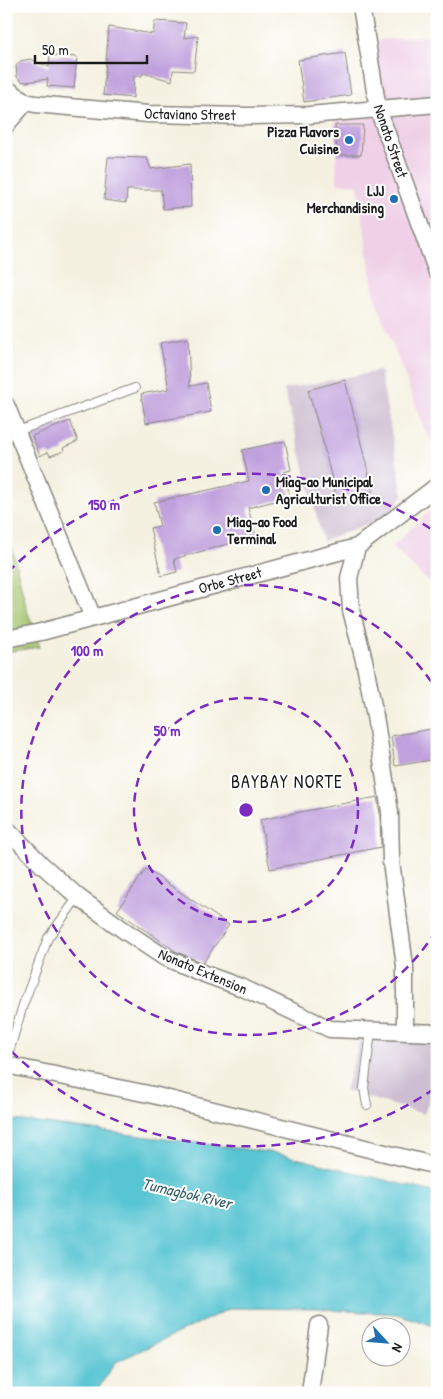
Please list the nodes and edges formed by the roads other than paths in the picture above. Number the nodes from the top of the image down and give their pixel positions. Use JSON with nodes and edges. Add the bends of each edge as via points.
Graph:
{"nodes":[{"id":1,"x":361,"y":6,"type":"edge"},
{"id":2,"x":6,"y":88,"type":"edge"},
{"id":3,"x":26,"y":102,"type":"junction"},
{"id":4,"x":437,"y":104,"type":"edge"},
{"id":5,"x":378,"y":109,"type":"junction"},
{"id":6,"x":6,"y":125,"type":"edge"},
{"id":7,"x":437,"y":272,"type":"edge"},
{"id":8,"x":135,"y":388,"type":"dead end"},
{"id":9,"x":6,"y":405,"type":"edge"},
{"id":10,"x":18,"y":431,"type":"junction"},
{"id":11,"x":437,"y":486,"type":"edge"},
{"id":12,"x":358,"y":547,"type":"junction"},
{"id":13,"x":93,"y":618,"type":"junction"},
{"id":14,"x":6,"y":639,"type":"edge"},
{"id":15,"x":6,"y":828,"type":"edge"},
{"id":16,"x":78,"y":897,"type":"junction"},
{"id":17,"x":371,"y":1031,"type":"junction"},
{"id":18,"x":404,"y":1031,"type":"junction"},
{"id":19,"x":437,"y":1033,"type":"edge"},
{"id":20,"x":6,"y":1064,"type":"edge"},
{"id":21,"x":367,"y":1105,"type":"dead end"},
{"id":22,"x":437,"y":1166,"type":"edge"},
{"id":23,"x":320,"y":1325,"type":"dead end"},
{"id":24,"x":310,"y":1393,"type":"edge"}],
"edges":[{"from":1,"to":5,"type":"street","name":"Nonato Street"},
{"from":2,"to":3,"type":"street","name":"Octaviano Street"},
{"from":3,"to":5,"type":"street","name":"Octaviano Street","via":[[148,114],[309,115]]},
{"from":3,"to":6,"type":"street"},
{"from":4,"to":5,"type":"street","name":"Octaviano Street"},
{"from":5,"to":7,"type":"street","name":"Nonato Street"},
{"from":8,"to":10,"type":"lane"},
{"from":9,"to":10,"type":"street"},
{"from":10,"to":13,"type":"street"},
{"from":11,"to":12,"type":"street","name":"Orbe Street"},
{"from":12,"to":13,"type":"street","name":"Orbe Street"},
{"from":12,"to":18,"type":"street","via":[[349,578],[351,610],[373,706],[390,812],[391,862],[405,966]]},
{"from":13,"to":14,"type":"street","name":"Orbe Street"},
{"from":15,"to":16,"type":"street","name":"Nonato Extension"},
{"from":16,"to":17,"type":"street","name":"Nonato Extension","via":[[164,957],[243,988],[330,1029]]},
{"from":16,"to":20,"type":"lane","via":[[48,938],[23,1005]]},
{"from":17,"to":18,"type":"street","name":"Nonato Extension"},
{"from":17,"to":21,"type":"lane","via":[[364,1088]]},
{"from":18,"to":19,"type":"street","name":"Nonato Extension"},
{"from":20,"to":22,"type":"street","via":[[153,1095]]},
{"from":23,"to":24,"type":"street"}]}
